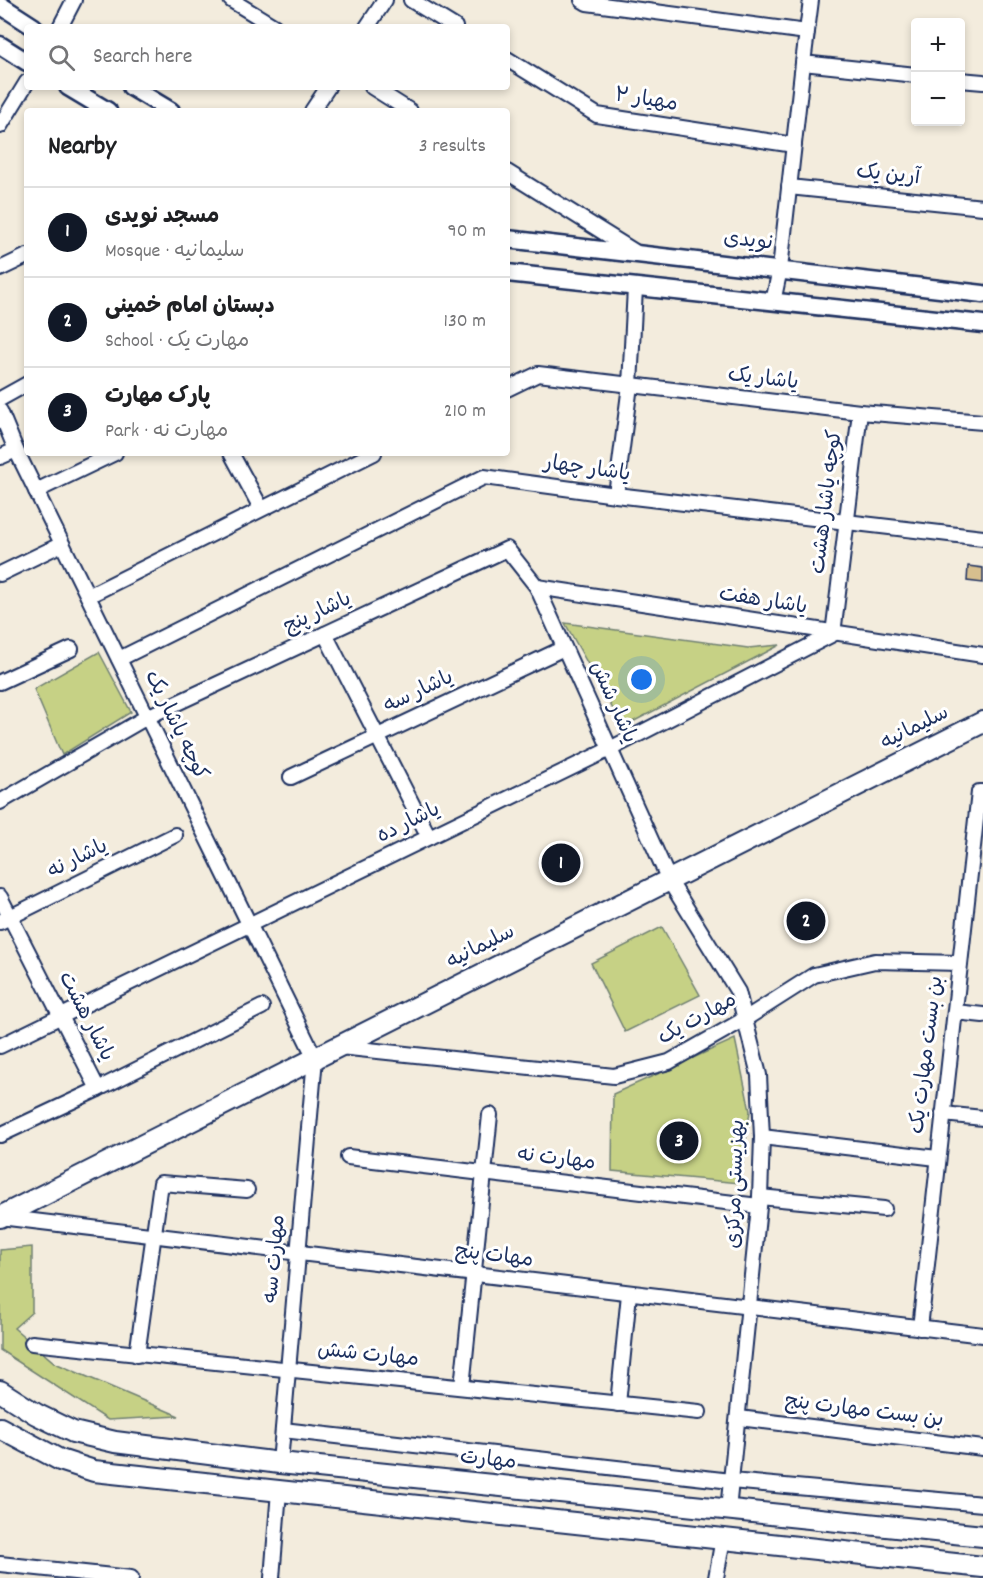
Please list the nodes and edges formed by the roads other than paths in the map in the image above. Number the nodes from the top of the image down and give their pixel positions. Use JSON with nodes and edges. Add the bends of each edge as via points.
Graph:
{"nodes":[{"id":1,"x":74,"y":0,"type":"edge"},
{"id":2,"x":231,"y":0,"type":"edge"},
{"id":3,"x":385,"y":0,"type":"edge"},
{"id":4,"x":411,"y":0,"type":"edge"},
{"id":5,"x":582,"y":0,"type":"edge"},
{"id":6,"x":811,"y":0,"type":"edge"},
{"id":7,"x":0,"y":5,"type":"edge"},
{"id":8,"x":29,"y":24,"type":"edge"},
{"id":9,"x":62,"y":24,"type":"edge"},
{"id":10,"x":270,"y":24,"type":"edge"},
{"id":11,"x":369,"y":24,"type":"edge"},
{"id":12,"x":450,"y":24,"type":"edge"},
{"id":13,"x":807,"y":32,"type":"junction"},
{"id":14,"x":0,"y":45,"type":"edge"},
{"id":15,"x":24,"y":60,"type":"edge"},
{"id":16,"x":510,"y":61,"type":"edge"},
{"id":17,"x":803,"y":63,"type":"junction"},
{"id":18,"x":911,"y":75,"type":"edge"},
{"id":19,"x":965,"y":80,"type":"edge"},
{"id":20,"x":983,"y":82,"type":"edge"},
{"id":21,"x":24,"y":87,"type":"edge"},
{"id":22,"x":73,"y":90,"type":"edge"},
{"id":23,"x":136,"y":90,"type":"edge"},
{"id":24,"x":326,"y":90,"type":"edge"},
{"id":25,"x":377,"y":90,"type":"edge"},
{"id":26,"x":103,"y":108,"type":"edge"},
{"id":27,"x":166,"y":108,"type":"edge"},
{"id":28,"x":314,"y":108,"type":"edge"},
{"id":29,"x":405,"y":108,"type":"edge"},
{"id":30,"x":0,"y":126,"type":"edge"},
{"id":31,"x":794,"y":145,"type":"junction"},
{"id":32,"x":510,"y":174,"type":"edge"},
{"id":33,"x":789,"y":187,"type":"junction"},
{"id":34,"x":983,"y":207,"type":"edge"},
{"id":35,"x":510,"y":239,"type":"edge"},
{"id":36,"x":635,"y":252,"type":"junction"},
{"id":37,"x":24,"y":257,"type":"edge"},
{"id":38,"x":780,"y":268,"type":"junction"},
{"id":39,"x":0,"y":269,"type":"edge"},
{"id":40,"x":510,"y":273,"type":"edge"},
{"id":41,"x":635,"y":288,"type":"junction"},
{"id":42,"x":983,"y":294,"type":"edge"},
{"id":43,"x":773,"y":302,"type":"junction"},
{"id":44,"x":983,"y":324,"type":"edge"},
{"id":45,"x":24,"y":386,"type":"edge"},
{"id":46,"x":630,"y":386,"type":"junction"},
{"id":47,"x":510,"y":387,"type":"edge"},
{"id":48,"x":0,"y":399,"type":"edge"},
{"id":49,"x":0,"y":411,"type":"edge"},
{"id":50,"x":860,"y":412,"type":"junction"},
{"id":51,"x":983,"y":422,"type":"edge"},
{"id":52,"x":16,"y":450,"type":"junction"},
{"id":53,"x":109,"y":456,"type":"edge"},
{"id":54,"x":233,"y":456,"type":"edge"},
{"id":55,"x":368,"y":456,"type":"edge"},
{"id":56,"x":0,"y":457,"type":"edge"},
{"id":57,"x":36,"y":491,"type":"junction"},
{"id":58,"x":616,"y":495,"type":"junction"},
{"id":59,"x":261,"y":508,"type":"junction"},
{"id":60,"x":847,"y":521,"type":"junction"},
{"id":61,"x":983,"y":538,"type":"edge"},
{"id":62,"x":62,"y":544,"type":"junction"},
{"id":63,"x":507,"y":549,"type":"joint"},
{"id":64,"x":0,"y":574,"type":"edge"},
{"id":65,"x":537,"y":587,"type":"junction"},
{"id":66,"x":88,"y":596,"type":"junction"},
{"id":67,"x":325,"y":634,"type":"junction"},
{"id":68,"x":833,"y":634,"type":"junction"},
{"id":69,"x":564,"y":648,"type":"junction"},
{"id":70,"x":71,"y":649,"type":"dead end"},
{"id":71,"x":983,"y":655,"type":"edge"},
{"id":72,"x":119,"y":660,"type":"junction"},
{"id":73,"x":0,"y":682,"type":"edge"},
{"id":74,"x":147,"y":717,"type":"junction"},
{"id":75,"x":983,"y":722,"type":"edge"},
{"id":76,"x":376,"y":737,"type":"junction"},
{"id":77,"x":610,"y":749,"type":"junction"},
{"id":78,"x":291,"y":777,"type":"dead end"},
{"id":79,"x":983,"y":792,"type":"edge"},
{"id":80,"x":0,"y":802,"type":"edge"},
{"id":81,"x":174,"y":836,"type":"dead end"},
{"id":82,"x":429,"y":837,"type":"junction"},
{"id":83,"x":669,"y":880,"type":"junction"},
{"id":84,"x":0,"y":897,"type":"edge"},
{"id":85,"x":5,"y":919,"type":"edge"},
{"id":86,"x":249,"y":925,"type":"junction"},
{"id":87,"x":960,"y":963,"type":"junction"},
{"id":88,"x":262,"y":1007,"type":"dead end"},
{"id":89,"x":954,"y":1012,"type":"junction"},
{"id":90,"x":983,"y":1015,"type":"edge"},
{"id":91,"x":61,"y":1016,"type":"junction"},
{"id":92,"x":745,"y":1019,"type":"junction"},
{"id":93,"x":0,"y":1046,"type":"edge"},
{"id":94,"x":338,"y":1047,"type":"junction"},
{"id":95,"x":315,"y":1058,"type":"junction"},
{"id":96,"x":98,"y":1089,"type":"junction"},
{"id":97,"x":943,"y":1114,"type":"junction"},
{"id":98,"x":490,"y":1116,"type":"dead end"},
{"id":99,"x":983,"y":1118,"type":"edge"},
{"id":100,"x":0,"y":1135,"type":"edge"},
{"id":101,"x":762,"y":1137,"type":"junction"},
{"id":102,"x":348,"y":1157,"type":"dead end"},
{"id":103,"x":937,"y":1158,"type":"junction"},
{"id":104,"x":484,"y":1172,"type":"junction"},
{"id":105,"x":247,"y":1190,"type":"dead end"},
{"id":106,"x":760,"y":1201,"type":"junction"},
{"id":107,"x":884,"y":1209,"type":"dead end"},
{"id":108,"x":0,"y":1217,"type":"edge"},
{"id":109,"x":153,"y":1237,"type":"junction"},
{"id":110,"x":298,"y":1254,"type":"junction"},
{"id":111,"x":474,"y":1275,"type":"junction"},
{"id":112,"x":628,"y":1294,"type":"junction"},
{"id":113,"x":750,"y":1309,"type":"junction"},
{"id":114,"x":920,"y":1328,"type":"junction"},
{"id":115,"x":983,"y":1335,"type":"edge"},
{"id":116,"x":32,"y":1343,"type":"dead end"},
{"id":117,"x":137,"y":1355,"type":"junction"},
{"id":118,"x":288,"y":1369,"type":"junction"},
{"id":119,"x":462,"y":1387,"type":"junction"},
{"id":120,"x":0,"y":1391,"type":"edge"},
{"id":121,"x":618,"y":1404,"type":"junction"},
{"id":122,"x":699,"y":1412,"type":"dead end"},
{"id":123,"x":739,"y":1418,"type":"junction"},
{"id":124,"x":0,"y":1428,"type":"edge"},
{"id":125,"x":283,"y":1430,"type":"junction"},
{"id":126,"x":983,"y":1448,"type":"edge"},
{"id":127,"x":280,"y":1463,"type":"junction"},
{"id":128,"x":731,"y":1481,"type":"junction"},
{"id":129,"x":279,"y":1491,"type":"junction"},
{"id":130,"x":983,"y":1504,"type":"edge"},
{"id":131,"x":728,"y":1510,"type":"junction"},
{"id":132,"x":983,"y":1536,"type":"edge"},
{"id":133,"x":723,"y":1538,"type":"junction"},
{"id":134,"x":0,"y":1564,"type":"edge"},
{"id":135,"x":983,"y":1567,"type":"edge"},
{"id":136,"x":131,"y":1578,"type":"edge"},
{"id":137,"x":272,"y":1578,"type":"edge"},
{"id":138,"x":716,"y":1578,"type":"edge"}],
"edges":[{"from":1,"to":9,"type":"street"},
{"from":2,"to":10,"type":"street"},
{"from":3,"to":11,"type":"street"},
{"from":4,"to":12,"type":"street"},
{"from":5,"to":13,"type":"street"},
{"from":6,"to":13,"type":"street"},
{"from":7,"to":8,"type":"street"},
{"from":13,"to":17,"type":"street"},
{"from":14,"to":15,"type":"street"},
{"from":16,"to":31,"type":"street","name":"مهیار ۲","via":[[597,115]]},
{"from":17,"to":18,"type":"street"},
{"from":17,"to":31,"type":"street"},
{"from":19,"to":20,"type":"street"},
{"from":21,"to":30,"type":"street"},
{"from":22,"to":26,"type":"street"},
{"from":23,"to":27,"type":"street"},
{"from":24,"to":28,"type":"street"},
{"from":25,"to":29,"type":"street"},
{"from":31,"to":33,"type":"street"},
{"from":32,"to":36,"type":"street"},
{"from":33,"to":34,"type":"street","name":"آرین یک"},
{"from":33,"to":38,"type":"street"},
{"from":35,"to":36,"type":"street","name":"نویدی"},
{"from":36,"to":38,"type":"street","name":"نویدی"},
{"from":37,"to":39,"type":"street"},
{"from":38,"to":42,"type":"street","name":"نویدی"},
{"from":38,"to":43,"type":"street"},
{"from":40,"to":41,"type":"street"},
{"from":41,"to":43,"type":"street"},
{"from":41,"to":46,"type":"street"},
{"from":43,"to":44,"type":"street"},
{"from":45,"to":48,"type":"street"},
{"from":46,"to":47,"type":"street","name":"یاشار یک","via":[[538,374]]},
{"from":46,"to":50,"type":"street","name":"یاشار یک"},
{"from":46,"to":58,"type":"street"},
{"from":49,"to":52,"type":"street","name":"کوچه یاشار یک"},
{"from":50,"to":51,"type":"street","name":"یاشار یک"},
{"from":50,"to":60,"type":"street","name":"کوچه یاشار هشت"},
{"from":52,"to":56,"type":"street"},
{"from":52,"to":57,"type":"street","name":"کوچه یاشار یک"},
{"from":53,"to":57,"type":"street"},
{"from":54,"to":59,"type":"street"},
{"from":55,"to":59,"type":"street"},
{"from":57,"to":62,"type":"street","name":"کوچه یاشار یک"},
{"from":58,"to":60,"type":"street","name":"یاشار چهار"},
{"from":58,"to":72,"type":"street","name":"یاشار چهار","via":[[484,477]]},
{"from":59,"to":66,"type":"street"},
{"from":60,"to":61,"type":"street","name":"یاشار چهار"},
{"from":60,"to":68,"type":"street","name":"کوچه یاشار هشت"},
{"from":62,"to":64,"type":"street"},
{"from":62,"to":66,"type":"street","name":"کوچه یاشار یک"},
{"from":63,"to":65,"type":"street","name":"یاشار شش"},
{"from":63,"to":67,"type":"street","name":"یاشار پنج"},
{"from":65,"to":68,"type":"street","name":"یاشار هفت"},
{"from":65,"to":69,"type":"street","name":"یاشار شش"},
{"from":66,"to":72,"type":"street","name":"کوچه یاشار یک"},
{"from":67,"to":74,"type":"street","name":"یاشار پنج"},
{"from":67,"to":76,"type":"street"},
{"from":68,"to":71,"type":"street","name":"یاشار هفت"},
{"from":68,"to":77,"type":"street","name":"یاشار ده"},
{"from":69,"to":76,"type":"street","name":"یاشار سه"},
{"from":69,"to":77,"type":"street","name":"یاشار شش"},
{"from":70,"to":73,"type":"street"},
{"from":72,"to":74,"type":"street","name":"کوچه یاشار یک"},
{"from":74,"to":80,"type":"street"},
{"from":74,"to":86,"type":"street","name":"کوچه یاشار یک"},
{"from":75,"to":83,"type":"main road","name":"سلیمانیه"},
{"from":76,"to":78,"type":"street","name":"یاشار سه"},
{"from":76,"to":82,"type":"street"},
{"from":77,"to":82,"type":"street","name":"یاشار ده"},
{"from":77,"to":83,"type":"street","name":"یاشار شش"},
{"from":79,"to":87,"type":"street","name":"بن بست مهارت یک","via":[[978,792]]},
{"from":81,"to":85,"type":"street","name":"یاشار نه"},
{"from":82,"to":86,"type":"street","name":"یاشار ده"},
{"from":83,"to":92,"type":"street","name":"بهزیستی مرکزی","via":[[738,992]]},
{"from":83,"to":94,"type":"main road","name":"سلیمانیه"},
{"from":84,"to":85,"type":"street","name":"یاشار هشت"},
{"from":85,"to":91,"type":"street","name":"یاشار هشت"},
{"from":86,"to":91,"type":"street","name":"یاشار ده"},
{"from":86,"to":95,"type":"street","name":"کوچه یاشار یک"},
{"from":87,"to":89,"type":"street","name":"بن بست مهارت یک"},
{"from":87,"to":92,"type":"street","name":"مهارت یک","via":[[875,961],[814,975]]},
{"from":88,"to":96,"type":"street","name":"یاشار هشت"},
{"from":89,"to":90,"type":"street"},
{"from":89,"to":97,"type":"street","name":"بن بست مهارت یک"},
{"from":91,"to":93,"type":"street","name":"یاشار ده"},
{"from":91,"to":96,"type":"street","name":"یاشار هشت"},
{"from":92,"to":94,"type":"street","name":"مهارت یک","via":[[669,1062],[614,1076]]},
{"from":92,"to":101,"type":"street","name":"بهزیستی مرکزی","via":[[759,1075]]},
{"from":94,"to":95,"type":"main road","name":"سلیمانیه"},
{"from":95,"to":108,"type":"main road","name":"سلیمانیه"},
{"from":95,"to":110,"type":"street","name":"مهارت سه"},
{"from":96,"to":100,"type":"street"},
{"from":97,"to":99,"type":"street"},
{"from":97,"to":103,"type":"street","name":"بن بست مهارت یک"},
{"from":98,"to":104,"type":"street"},
{"from":101,"to":103,"type":"street"},
{"from":101,"to":106,"type":"street","name":"بهزیستی مرکزی"},
{"from":102,"to":104,"type":"street","name":"مهارت نه"},
{"from":103,"to":114,"type":"street","name":"بن بست مهارت یک"},
{"from":104,"to":106,"type":"street","name":"مهارت نه"},
{"from":104,"to":111,"type":"street"},
{"from":105,"to":109,"type":"street","via":[[161,1184]]},
{"from":106,"to":107,"type":"street","name":"مهارت نه"},
{"from":106,"to":113,"type":"street","name":"بهزیستی مرکزی"},
{"from":108,"to":109,"type":"street","name":"مهات پنج"},
{"from":109,"to":110,"type":"street","name":"مهات پنج"},
{"from":109,"to":117,"type":"street"},
{"from":110,"to":111,"type":"street","name":"مهات پنج"},
{"from":110,"to":118,"type":"street","name":"مهارت سه"},
{"from":111,"to":112,"type":"street","name":"مهات پنج"},
{"from":111,"to":119,"type":"street"},
{"from":112,"to":113,"type":"street","name":"مهات پنج"},
{"from":112,"to":121,"type":"street"},
{"from":113,"to":114,"type":"street","name":"مهات پنج"},
{"from":113,"to":123,"type":"street","name":"بهزیستی مرکزی"},
{"from":114,"to":115,"type":"street","name":"مهات پنج"},
{"from":116,"to":117,"type":"street","name":"مهارت شش"},
{"from":117,"to":118,"type":"street","name":"مهارت شش"},
{"from":118,"to":119,"type":"street","name":"مهارت شش"},
{"from":118,"to":125,"type":"street","name":"مهارت سه"},
{"from":119,"to":121,"type":"street","name":"مهارت شش"},
{"from":120,"to":127,"type":"main road","name":"مهارت","via":[[36,1414],[84,1435]]},
{"from":121,"to":122,"type":"street","name":"مهارت شش"},
{"from":123,"to":126,"type":"street","name":"بن بست مهارت پنج"},
{"from":123,"to":128,"type":"street","name":"بهزیستی مرکزی"},
{"from":124,"to":129,"type":"main road","via":[[51,1455],[94,1471]]},
{"from":125,"to":127,"type":"street","name":"مهارت سه"},
{"from":125,"to":128,"type":"street"},
{"from":127,"to":129,"type":"main road"},
{"from":127,"to":131,"type":"main road","name":"مهارت"},
{"from":128,"to":130,"type":"street"},
{"from":128,"to":131,"type":"street","name":"بهزیستی مرکزی"},
{"from":129,"to":133,"type":"main road"},
{"from":129,"to":137,"type":"street"},
{"from":131,"to":132,"type":"main road","name":"مهارت"},
{"from":131,"to":133,"type":"main road"},
{"from":133,"to":135,"type":"main road"},
{"from":133,"to":138,"type":"street"},
{"from":134,"to":136,"type":"street"}]}
